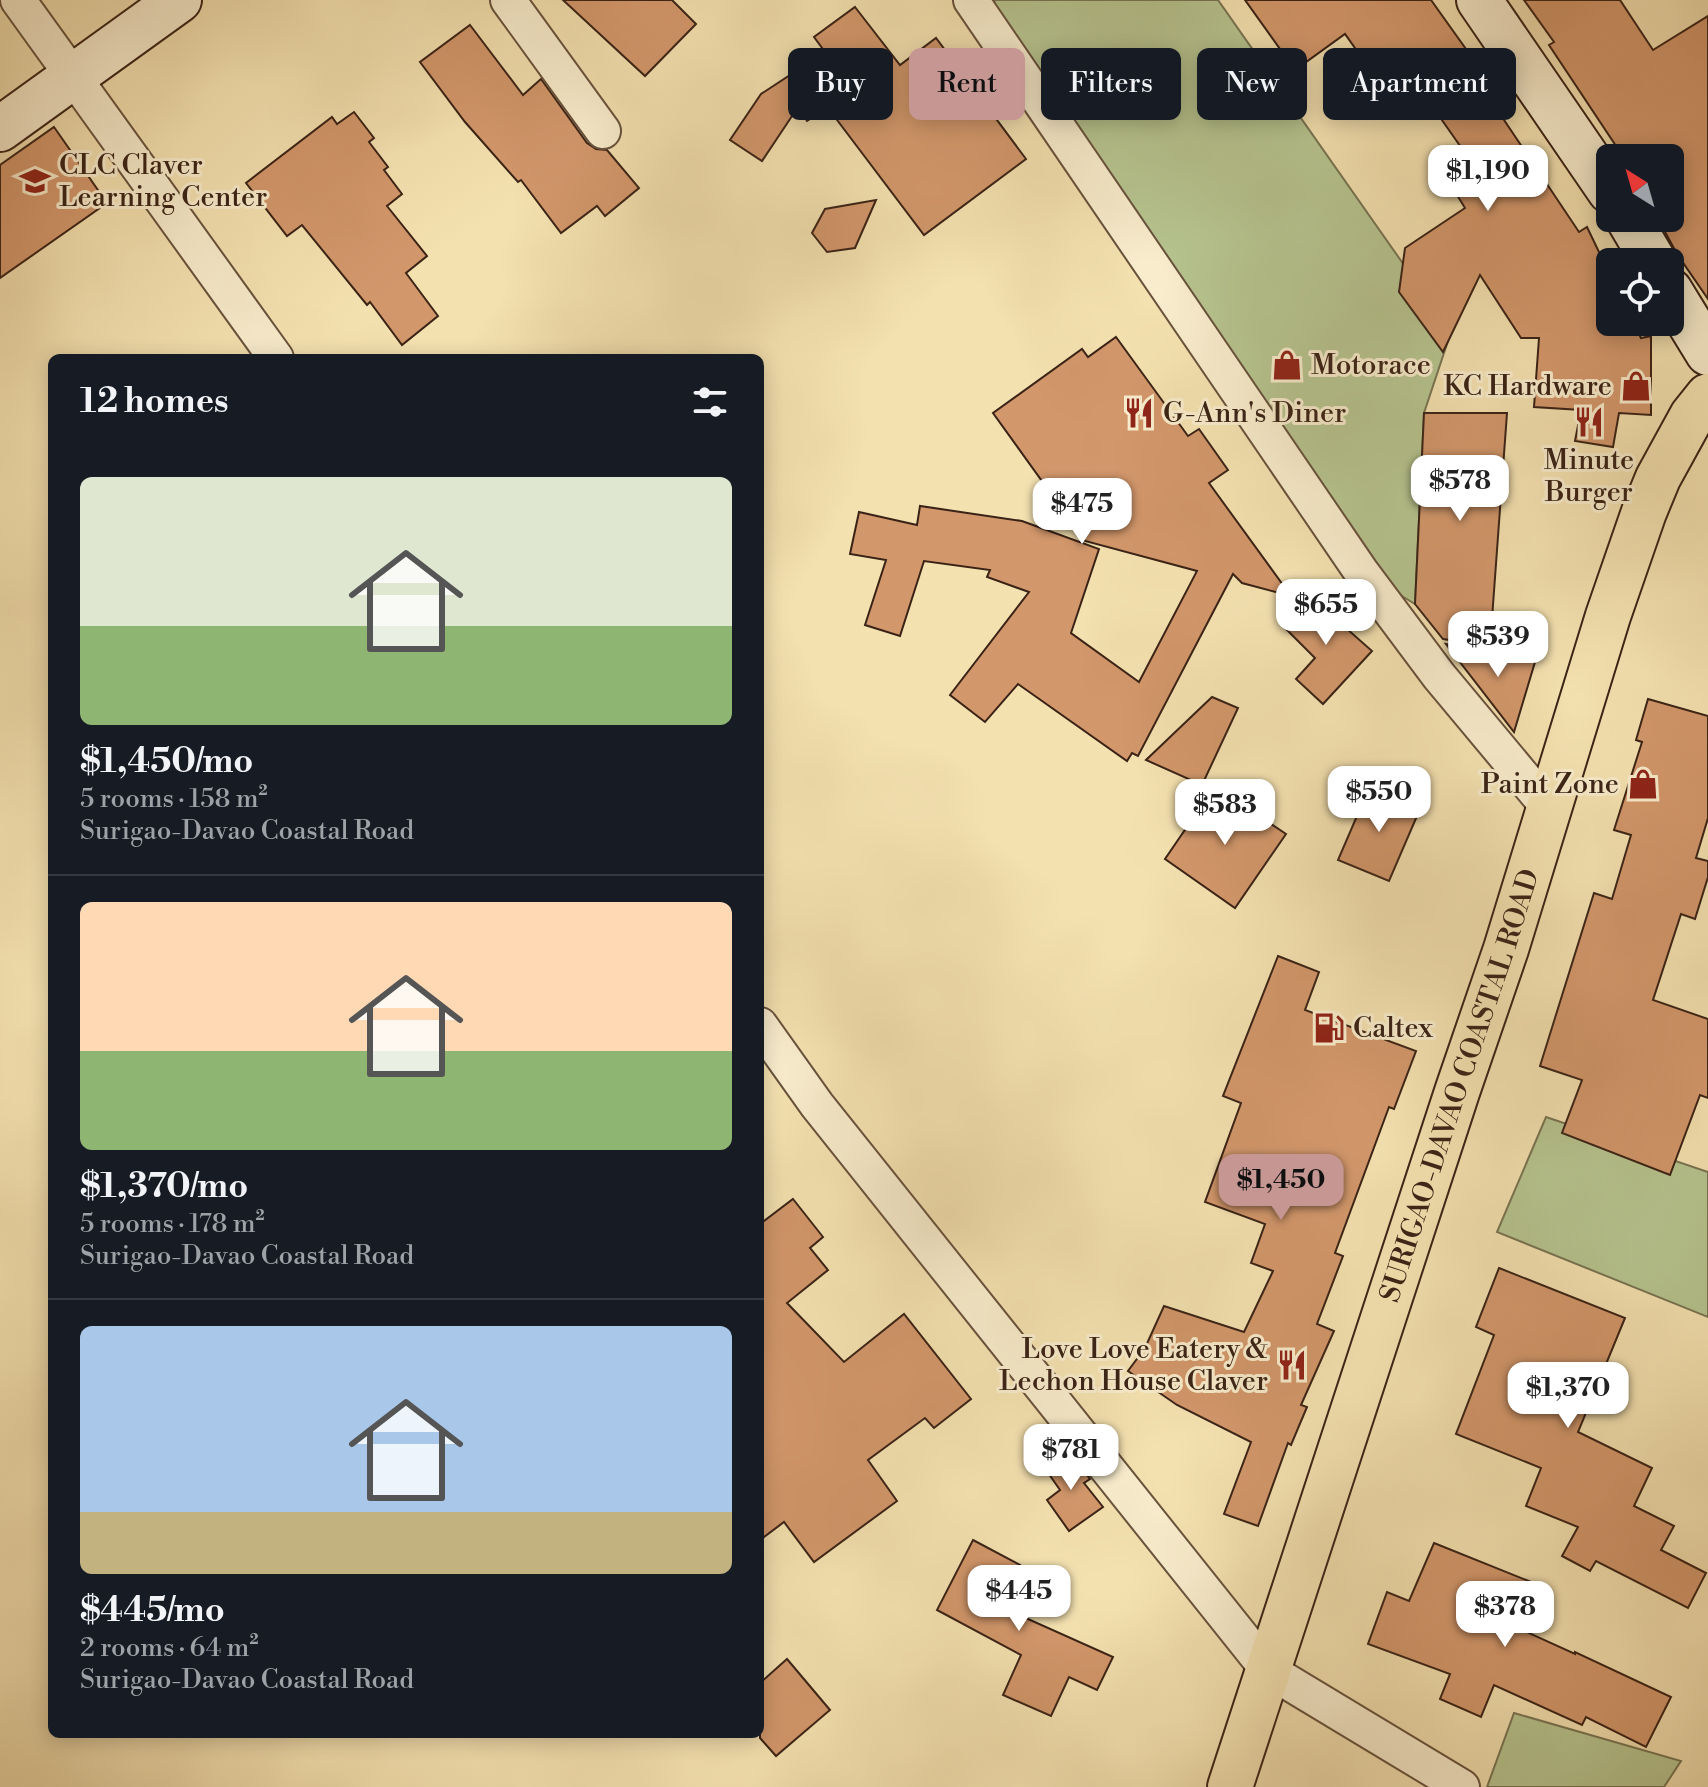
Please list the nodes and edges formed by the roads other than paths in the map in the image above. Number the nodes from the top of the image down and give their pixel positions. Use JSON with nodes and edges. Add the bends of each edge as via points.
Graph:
{"nodes":[{"id":1,"x":18,"y":0,"type":"edge"},
{"id":2,"x":179,"y":0,"type":"edge"},
{"id":3,"x":508,"y":0,"type":"edge"},
{"id":4,"x":971,"y":0,"type":"edge"},
{"id":5,"x":1479,"y":0,"type":"edge"},
{"id":6,"x":73,"y":78,"type":"junction"},
{"id":7,"x":0,"y":129,"type":"edge"},
{"id":8,"x":603,"y":131,"type":"dead end"},
{"id":9,"x":1596,"y":171,"type":"edge"},
{"id":10,"x":1684,"y":314,"type":"edge"},
{"id":11,"x":1708,"y":353,"type":"edge"},
{"id":12,"x":273,"y":354,"type":"edge"},
{"id":13,"x":1708,"y":396,"type":"edge"},
{"id":14,"x":1549,"y":808,"type":"junction"},
{"id":15,"x":764,"y":1030,"type":"edge"},
{"id":16,"x":1268,"y":1670,"type":"junction"},
{"id":17,"x":1230,"y":1787,"type":"edge"},
{"id":18,"x":1462,"y":1787,"type":"edge"}],
"edges":[{"from":1,"to":6,"type":"street"},
{"from":2,"to":6,"type":"street"},
{"from":3,"to":8,"type":"street"},
{"from":4,"to":14,"type":"street","via":[[1362,573]]},
{"from":5,"to":9,"type":"street"},
{"from":6,"to":7,"type":"street"},
{"from":6,"to":12,"type":"street"},
{"from":10,"to":11,"type":"street"},
{"from":13,"to":14,"type":"highway","name":"SURIGAO-DAVAO COASTAL ROAD","via":[[1692,416],[1644,512]]},
{"from":14,"to":16,"type":"highway","name":"SURIGAO-DAVAO COASTAL ROAD"},
{"from":15,"to":16,"type":"street","via":[[837,1130]]},
{"from":16,"to":17,"type":"highway","name":"SURIGAO-DAVAO COASTAL ROAD"},
{"from":16,"to":18,"type":"street"}]}
